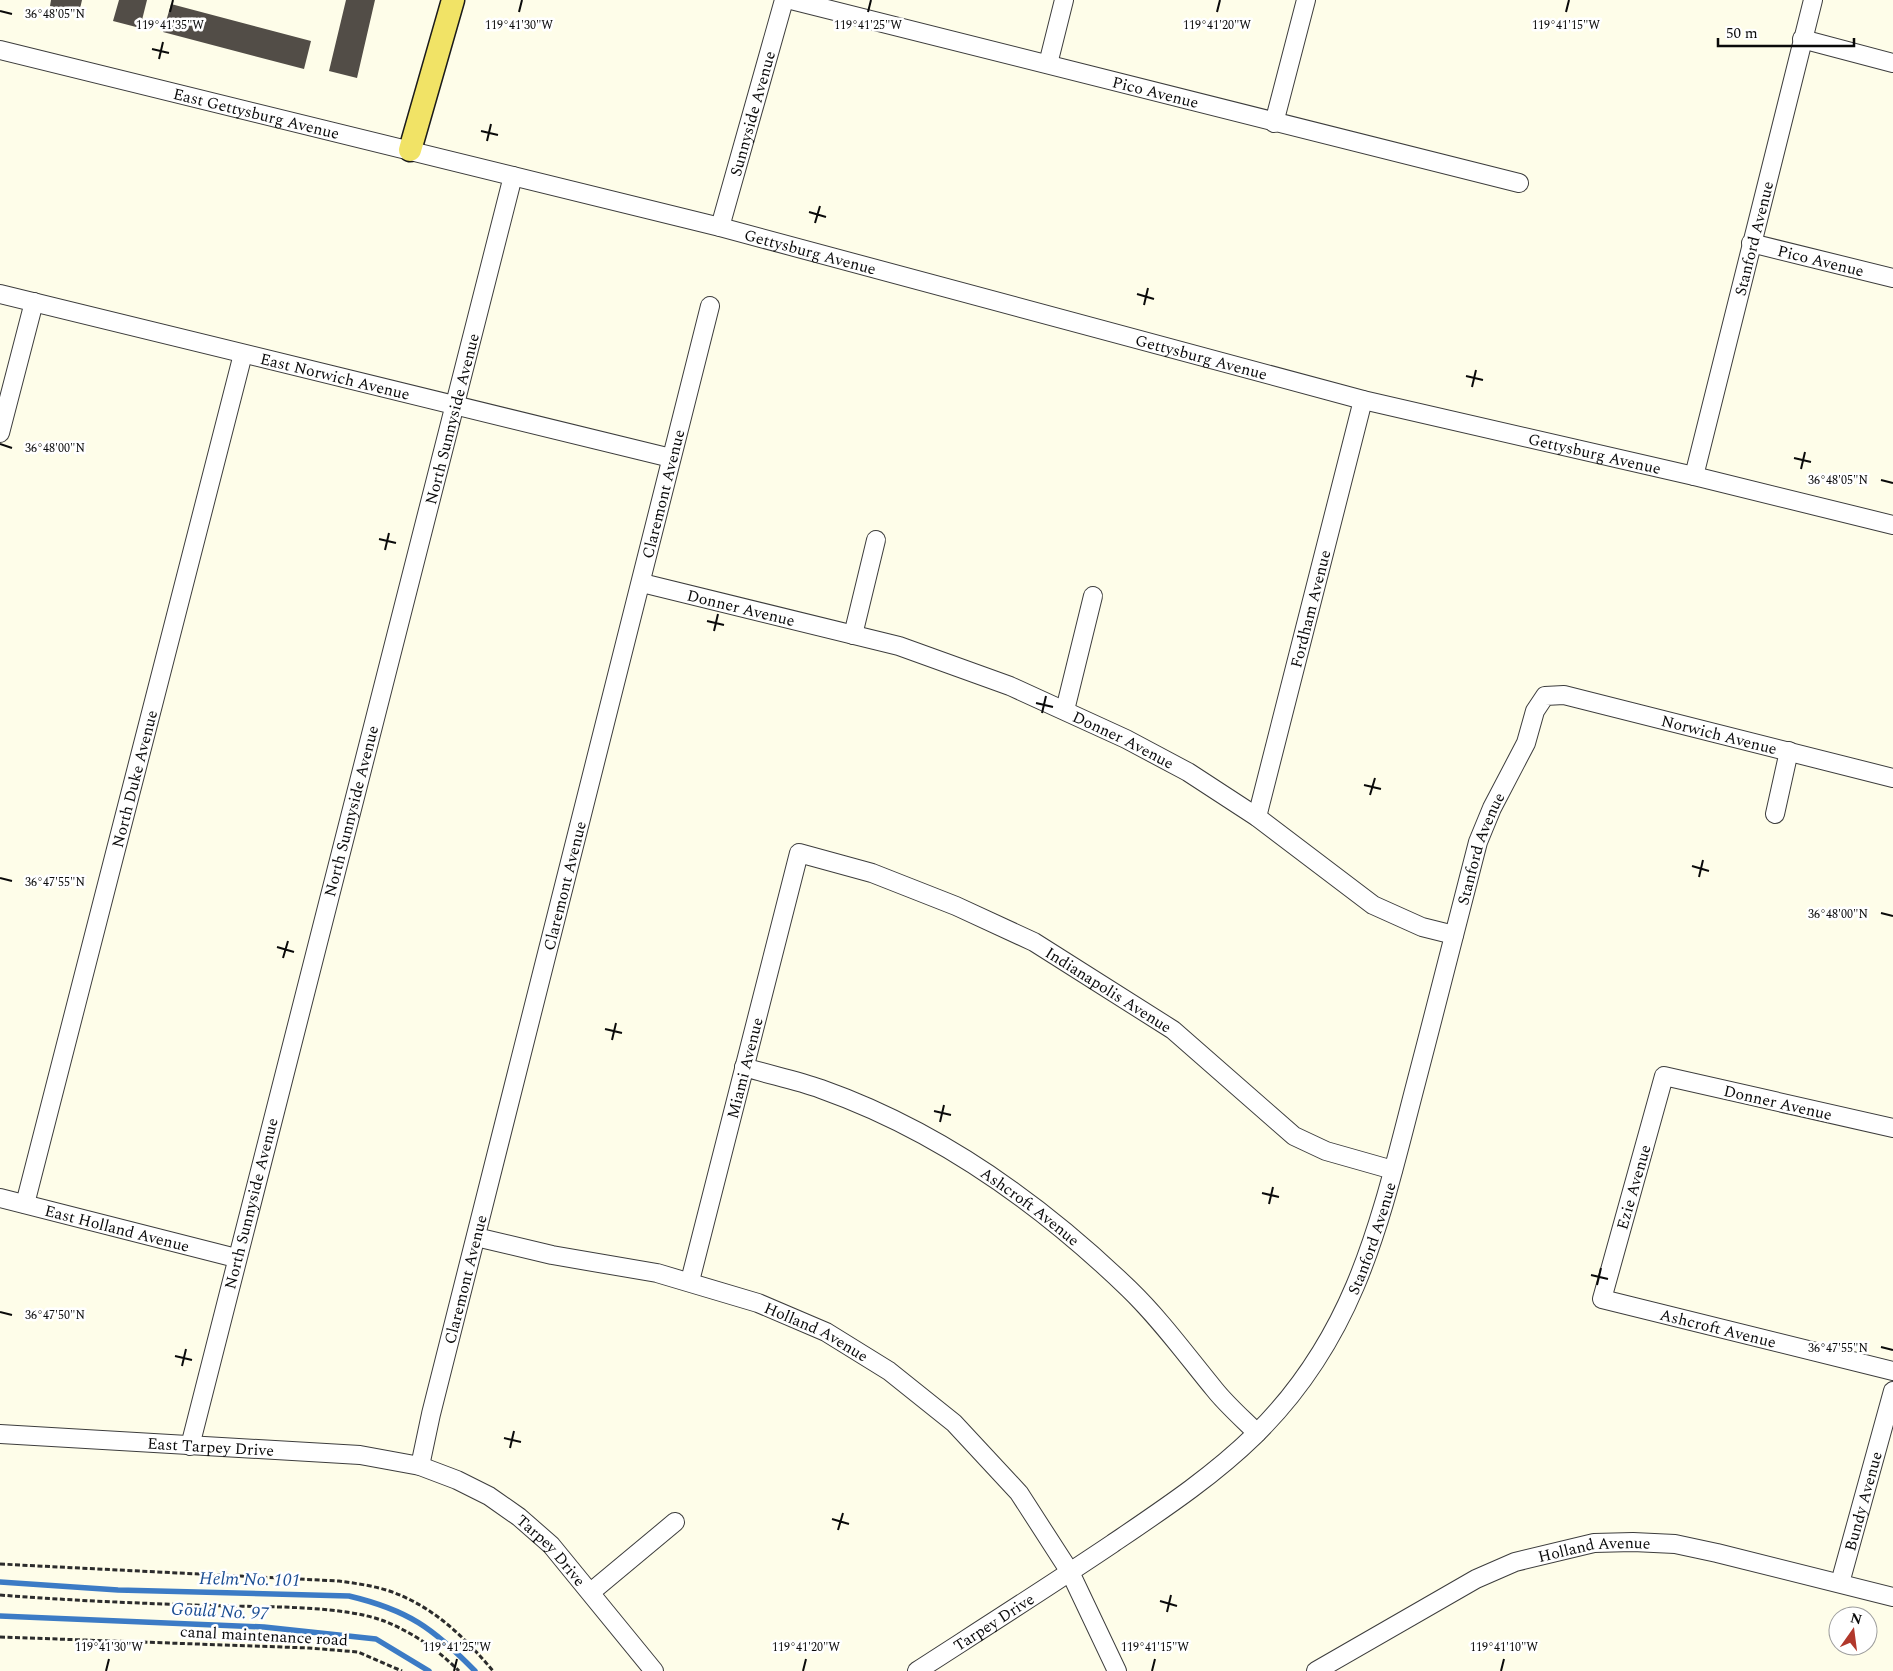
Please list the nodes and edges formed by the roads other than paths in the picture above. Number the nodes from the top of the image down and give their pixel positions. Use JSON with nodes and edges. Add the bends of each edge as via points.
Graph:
{"nodes":[{"id":1,"x":453,"y":0,"type":"edge"},
{"id":2,"x":784,"y":0,"type":"edge"},
{"id":3,"x":791,"y":0,"type":"edge"},
{"id":4,"x":1064,"y":0,"type":"edge"},
{"id":5,"x":1306,"y":0,"type":"edge"},
{"id":6,"x":1813,"y":0,"type":"edge"},
{"id":7,"x":1802,"y":39,"type":"junction"},
{"id":8,"x":0,"y":50,"type":"edge"},
{"id":9,"x":1893,"y":63,"type":"edge"},
{"id":10,"x":1048,"y":64,"type":"junction"},
{"id":11,"x":1274,"y":123,"type":"junction"},
{"id":12,"x":410,"y":150,"type":"junction"},
{"id":13,"x":513,"y":176,"type":"junction"},
{"id":14,"x":1519,"y":183,"type":"dead end"},
{"id":15,"x":720,"y":227,"type":"junction"},
{"id":16,"x":1751,"y":243,"type":"junction"},
{"id":17,"x":1893,"y":278,"type":"edge"},
{"id":18,"x":0,"y":294,"type":"edge"},
{"id":19,"x":34,"y":302,"type":"junction"},
{"id":20,"x":710,"y":306,"type":"dead end"},
{"id":21,"x":243,"y":354,"type":"junction"},
{"id":22,"x":1362,"y":400,"type":"junction"},
{"id":23,"x":456,"y":406,"type":"junction"},
{"id":24,"x":0,"y":433,"type":"edge"},
{"id":25,"x":671,"y":458,"type":"junction"},
{"id":26,"x":1694,"y":476,"type":"junction"},
{"id":27,"x":1893,"y":525,"type":"edge"},
{"id":28,"x":876,"y":540,"type":"dead end"},
{"id":29,"x":642,"y":583,"type":"junction"},
{"id":30,"x":1093,"y":596,"type":"dead end"},
{"id":31,"x":853,"y":635,"type":"junction"},
{"id":32,"x":1545,"y":696,"type":"joint"},
{"id":33,"x":1065,"y":710,"type":"junction"},
{"id":34,"x":1789,"y":751,"type":"junction"},
{"id":35,"x":1893,"y":778,"type":"edge"},
{"id":36,"x":1775,"y":814,"type":"dead end"},
{"id":37,"x":1257,"y":817,"type":"junction"},
{"id":38,"x":798,"y":853,"type":"joint"},
{"id":39,"x":1454,"y":935,"type":"junction"},
{"id":40,"x":744,"y":1067,"type":"junction"},
{"id":41,"x":1664,"y":1076,"type":"joint"},
{"id":42,"x":1893,"y":1128,"type":"edge"},
{"id":43,"x":1394,"y":1170,"type":"junction"},
{"id":44,"x":0,"y":1198,"type":"edge"},
{"id":45,"x":24,"y":1204,"type":"junction"},
{"id":46,"x":476,"y":1237,"type":"junction"},
{"id":47,"x":236,"y":1258,"type":"junction"},
{"id":48,"x":690,"y":1281,"type":"junction"},
{"id":49,"x":1602,"y":1298,"type":"joint"},
{"id":50,"x":1893,"y":1371,"type":"edge"},
{"id":51,"x":1893,"y":1391,"type":"edge"},
{"id":52,"x":1257,"y":1433,"type":"junction"},
{"id":53,"x":0,"y":1434,"type":"edge"},
{"id":54,"x":190,"y":1446,"type":"junction"},
{"id":55,"x":420,"y":1466,"type":"junction"},
{"id":56,"x":676,"y":1522,"type":"dead end"},
{"id":57,"x":1070,"y":1572,"type":"junction"},
{"id":58,"x":1840,"y":1583,"type":"junction"},
{"id":59,"x":591,"y":1592,"type":"junction"},
{"id":60,"x":1893,"y":1597,"type":"edge"},
{"id":61,"x":654,"y":1671,"type":"edge"},
{"id":62,"x":917,"y":1671,"type":"edge"},
{"id":63,"x":1117,"y":1671,"type":"edge"},
{"id":64,"x":1316,"y":1671,"type":"edge"}],
"edges":[{"from":1,"to":12,"type":"main road"},
{"from":2,"to":15,"type":"street","name":"Sunnyside Avenue"},
{"from":3,"to":10,"type":"street","name":"Pico Avenue"},
{"from":4,"to":10,"type":"street"},
{"from":5,"to":11,"type":"street"},
{"from":6,"to":7,"type":"street","name":"Stanford Avenue"},
{"from":7,"to":9,"type":"street"},
{"from":7,"to":16,"type":"street","name":"Stanford Avenue"},
{"from":8,"to":12,"type":"street","name":"East Gettysburg Avenue"},
{"from":10,"to":11,"type":"street","name":"Pico Avenue"},
{"from":11,"to":14,"type":"street","name":"Pico Avenue"},
{"from":12,"to":13,"type":"street","name":"East Gettysburg Avenue"},
{"from":13,"to":15,"type":"street","name":"Gettysburg Avenue"},
{"from":13,"to":23,"type":"street","name":"North Sunnyside Avenue"},
{"from":15,"to":22,"type":"street","name":"Gettysburg Avenue"},
{"from":16,"to":17,"type":"street","name":"Pico Avenue"},
{"from":16,"to":26,"type":"street","name":"Stanford Avenue"},
{"from":18,"to":19,"type":"street","name":"East Norwich Avenue"},
{"from":19,"to":21,"type":"street","name":"East Norwich Avenue"},
{"from":19,"to":24,"type":"street"},
{"from":20,"to":25,"type":"street","name":"Claremont Avenue"},
{"from":21,"to":23,"type":"street","name":"East Norwich Avenue"},
{"from":21,"to":45,"type":"street","name":"North Duke Avenue"},
{"from":22,"to":26,"type":"street","name":"Gettysburg Avenue"},
{"from":22,"to":37,"type":"street","name":"Fordham Avenue"},
{"from":23,"to":25,"type":"street","name":"East Norwich Avenue"},
{"from":23,"to":47,"type":"street","name":"North Sunnyside Avenue"},
{"from":25,"to":29,"type":"street","name":"Claremont Avenue"},
{"from":26,"to":27,"type":"street","name":"Gettysburg Avenue"},
{"from":28,"to":31,"type":"street"},
{"from":29,"to":31,"type":"street","name":"Donner Avenue"},
{"from":29,"to":46,"type":"street","name":"Claremont Avenue"},
{"from":30,"to":33,"type":"street"},
{"from":31,"to":33,"type":"street","name":"Donner Avenue","via":[[958,666]]},
{"from":32,"to":34,"type":"street","name":"Norwich Avenue","via":[[1564,695]]},
{"from":32,"to":39,"type":"street","name":"Stanford Avenue","via":[[1535,711],[1526,743],[1478,842]]},
{"from":33,"to":37,"type":"street","name":"Donner Avenue","via":[[1188,772]]},
{"from":34,"to":35,"type":"street","name":"Norwich Avenue"},
{"from":34,"to":36,"type":"street"},
{"from":37,"to":39,"type":"street","name":"Donner Avenue","via":[[1373,906],[1422,927]]},
{"from":38,"to":40,"type":"street","name":"Miami Avenue"},
{"from":38,"to":43,"type":"street","name":"Indianapolis Avenue","via":[[872,873],[956,906],[1034,942],[1173,1030],[1294,1136],[1326,1151]]},
{"from":39,"to":43,"type":"street","name":"Stanford Avenue"},
{"from":40,"to":48,"type":"street","name":"Miami Avenue"},
{"from":40,"to":52,"type":"street","name":"Ashcroft Avenue","via":[[821,1089],[904,1124],[970,1161],[1081,1246],[1130,1290],[1182,1347],[1216,1392]]},
{"from":41,"to":42,"type":"street","name":"Donner Avenue"},
{"from":41,"to":49,"type":"street","name":"Ezie Avenue"},
{"from":43,"to":52,"type":"street","name":"Stanford Avenue","via":[[1369,1255],[1343,1315],[1301,1383]]},
{"from":44,"to":45,"type":"street","name":"East Holland Avenue"},
{"from":45,"to":47,"type":"street","name":"East Holland Avenue"},
{"from":46,"to":48,"type":"street","name":"Holland Avenue"},
{"from":46,"to":55,"type":"street","name":"Claremont Avenue"},
{"from":47,"to":54,"type":"street","name":"North Sunnyside Avenue"},
{"from":48,"to":57,"type":"street","name":"Holland Avenue","via":[[758,1303],[826,1332],[889,1371],[954,1422],[1019,1493]]},
{"from":49,"to":50,"type":"street","name":"Ashcroft Avenue"},
{"from":51,"to":58,"type":"street","name":"Bundy Avenue"},
{"from":52,"to":57,"type":"street","name":"Stanford Avenue","via":[[1217,1471]]},
{"from":53,"to":54,"type":"street","name":"East Tarpey Drive"},
{"from":54,"to":55,"type":"street","name":"East Tarpey Drive","via":[[360,1455]]},
{"from":55,"to":59,"type":"street","name":"Tarpey Drive","via":[[458,1480],[519,1516],[552,1545]]},
{"from":56,"to":59,"type":"street"},
{"from":57,"to":62,"type":"street","name":"Tarpey Drive"},
{"from":57,"to":63,"type":"street"},
{"from":58,"to":60,"type":"street","name":"Holland Avenue"},
{"from":58,"to":64,"type":"street","name":"Holland Avenue","via":[[1675,1544],[1594,1543],[1515,1562],[1476,1579]]},
{"from":59,"to":61,"type":"street","name":"Tarpey Drive"}]}
